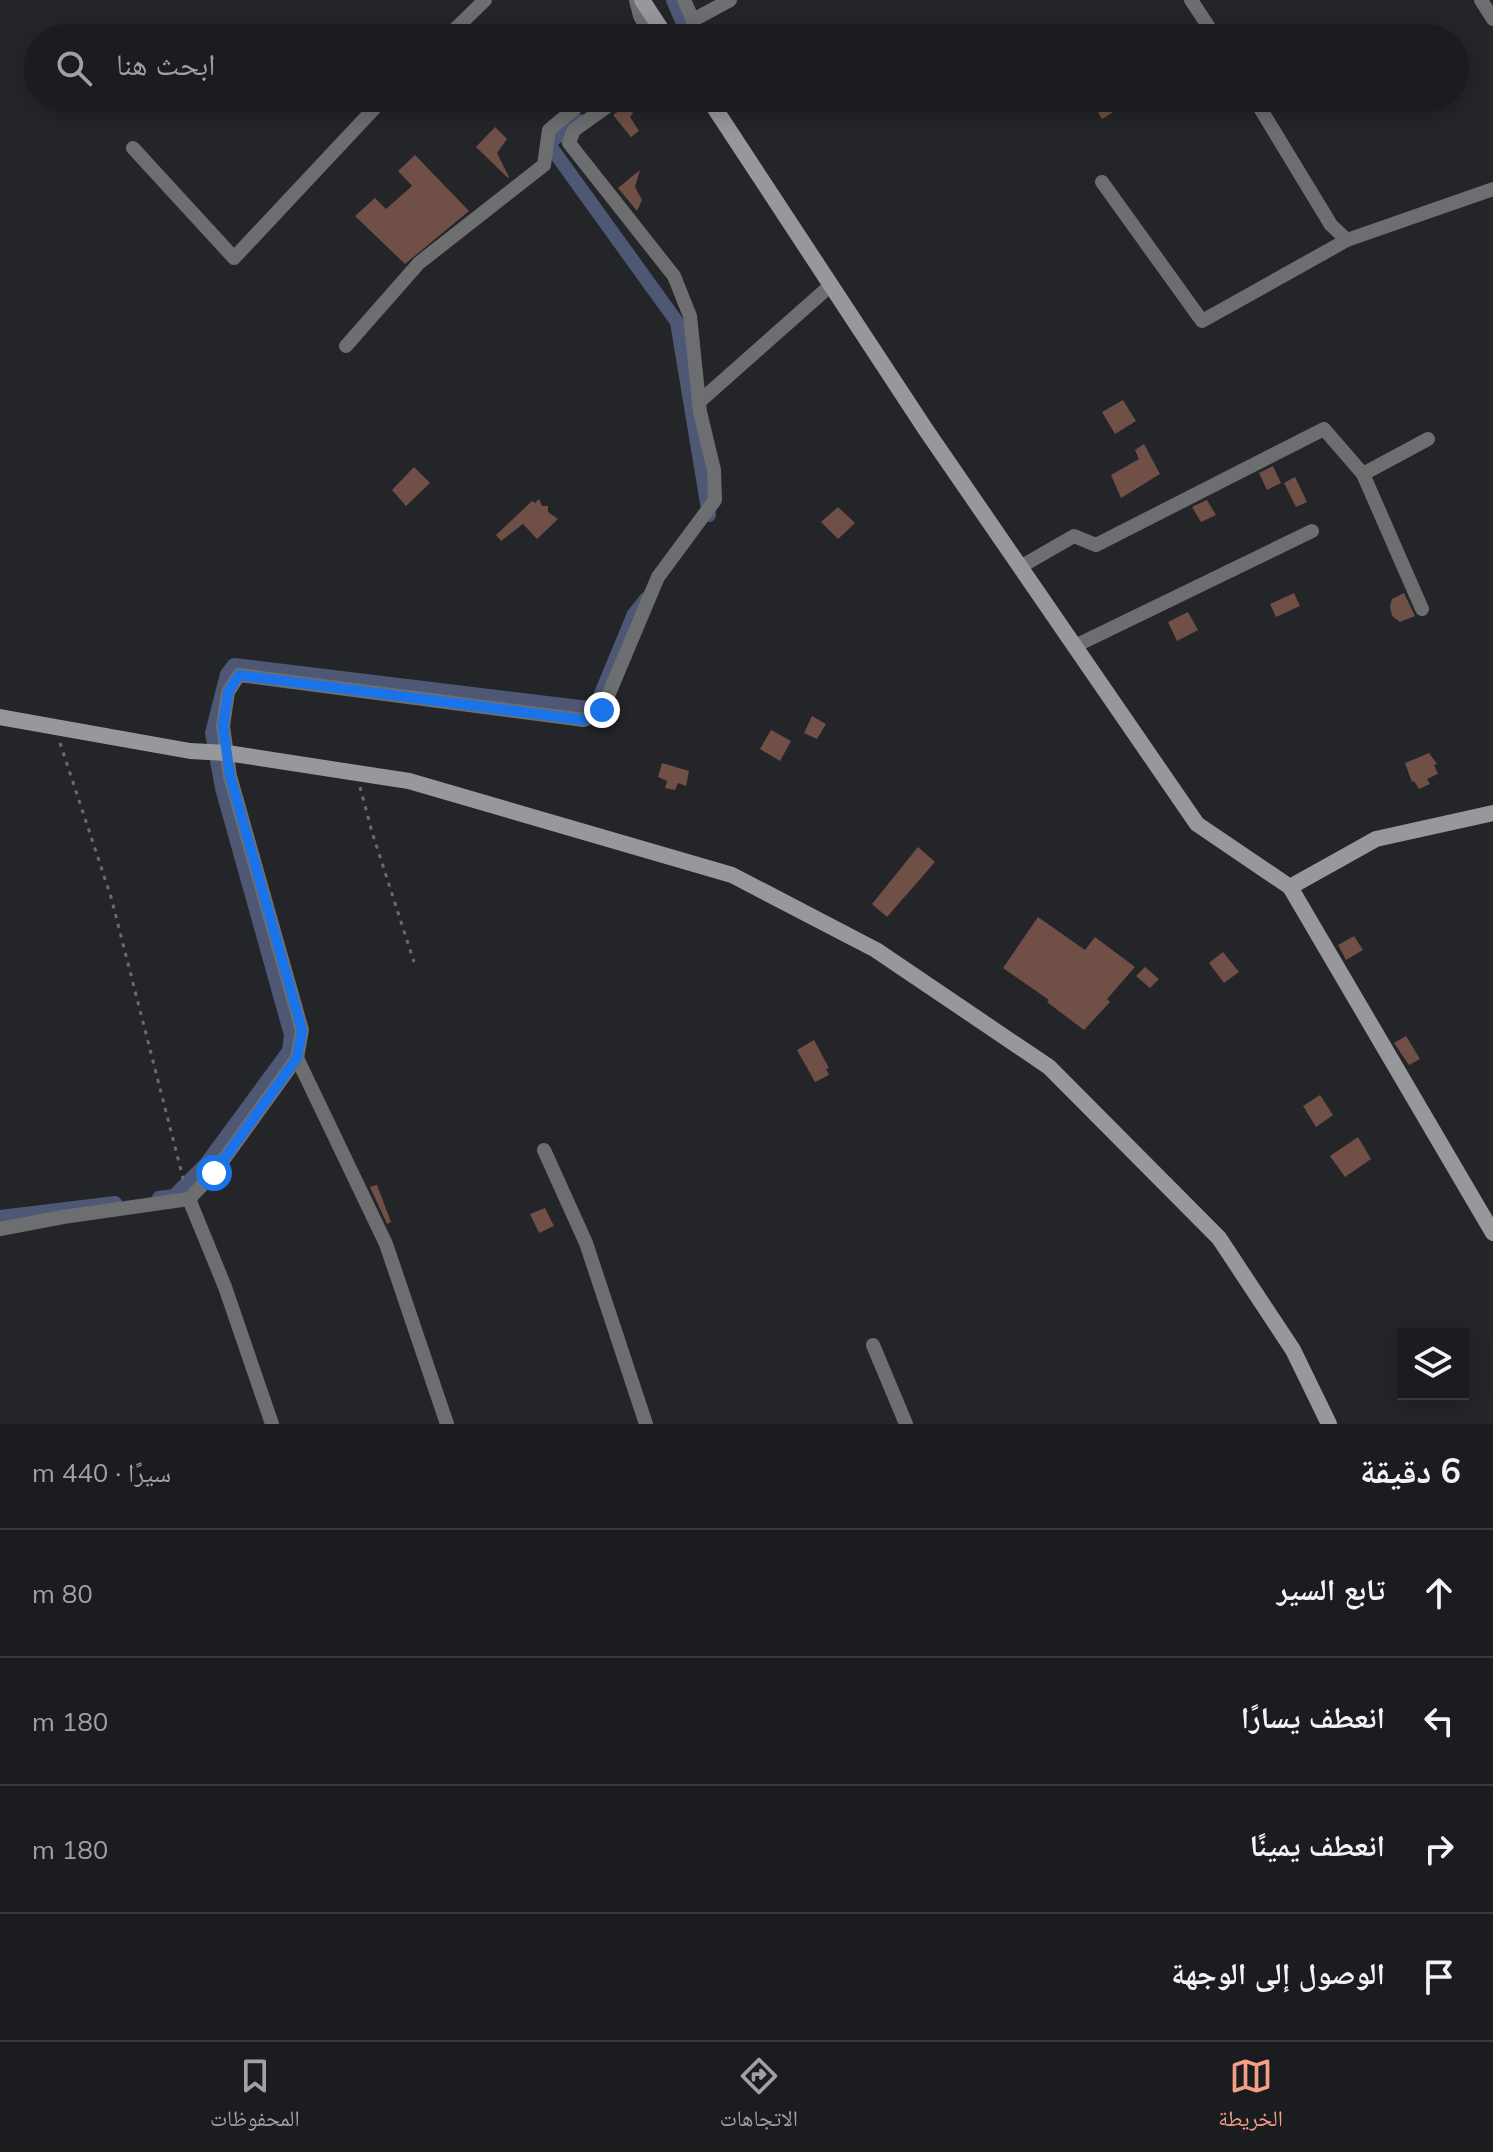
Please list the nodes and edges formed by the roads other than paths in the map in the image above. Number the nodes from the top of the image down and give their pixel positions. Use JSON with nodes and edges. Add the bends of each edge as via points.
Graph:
{"nodes":[{"id":1,"x":485,"y":0,"type":"edge"},
{"id":2,"x":639,"y":0,"type":"edge"},
{"id":3,"x":684,"y":0,"type":"edge"},
{"id":4,"x":730,"y":0,"type":"edge"},
{"id":5,"x":1191,"y":0,"type":"edge"},
{"id":6,"x":1481,"y":0,"type":"edge"},
{"id":7,"x":1493,"y":19,"type":"edge"},
{"id":8,"x":693,"y":20,"type":"junction"},
{"id":9,"x":460,"y":24,"type":"edge"},
{"id":10,"x":644,"y":24,"type":"edge"},
{"id":11,"x":657,"y":24,"type":"edge"},
{"id":12,"x":694,"y":24,"type":"edge"},
{"id":13,"x":1207,"y":24,"type":"edge"},
{"id":14,"x":371,"y":112,"type":"edge"},
{"id":15,"x":570,"y":112,"type":"edge"},
{"id":16,"x":599,"y":112,"type":"edge"},
{"id":17,"x":717,"y":112,"type":"edge"},
{"id":18,"x":1262,"y":112,"type":"edge"},
{"id":19,"x":133,"y":148,"type":"dead end"},
{"id":20,"x":1102,"y":182,"type":"dead end"},
{"id":21,"x":1493,"y":189,"type":"edge"},
{"id":22,"x":1347,"y":240,"type":"junction"},
{"id":23,"x":831,"y":285,"type":"junction"},
{"id":24,"x":346,"y":346,"type":"dead end"},
{"id":25,"x":699,"y":402,"type":"junction"},
{"id":26,"x":1428,"y":439,"type":"dead end"},
{"id":27,"x":1363,"y":474,"type":"junction"},
{"id":28,"x":1312,"y":531,"type":"dead end"},
{"id":29,"x":1020,"y":567,"type":"junction"},
{"id":30,"x":1422,"y":609,"type":"dead end"},
{"id":31,"x":1075,"y":646,"type":"junction"},
{"id":32,"x":0,"y":717,"type":"edge"},
{"id":33,"x":227,"y":753,"type":"junction"},
{"id":34,"x":1493,"y":813,"type":"edge"},
{"id":35,"x":1290,"y":887,"type":"junction"},
{"id":36,"x":297,"y":1058,"type":"junction"},
{"id":37,"x":544,"y":1150,"type":"dead end"},
{"id":38,"x":189,"y":1199,"type":"junction"},
{"id":39,"x":0,"y":1229,"type":"edge"},
{"id":40,"x":1493,"y":1233,"type":"edge"},
{"id":41,"x":873,"y":1345,"type":"dead end"},
{"id":42,"x":272,"y":1424,"type":"edge"},
{"id":43,"x":447,"y":1424,"type":"edge"},
{"id":44,"x":646,"y":1424,"type":"edge"},
{"id":45,"x":906,"y":1424,"type":"edge"},
{"id":46,"x":1329,"y":1424,"type":"edge"}],
"edges":[{"from":1,"to":9,"type":"street"},
{"from":2,"to":10,"type":"street"},
{"from":2,"to":11,"type":"street"},
{"from":3,"to":8,"type":"street"},
{"from":4,"to":8,"type":"street"},
{"from":5,"to":13,"type":"street"},
{"from":6,"to":7,"type":"street"},
{"from":8,"to":12,"type":"street"},
{"from":14,"to":19,"type":"street","via":[[234,258]]},
{"from":15,"to":24,"type":"street","via":[[549,130],[544,165],[419,263]]},
{"from":16,"to":25,"type":"street","via":[[574,130],[569,143],[674,276],[690,316]]},
{"from":17,"to":23,"type":"street"},
{"from":18,"to":22,"type":"street","via":[[1331,225]]},
{"from":20,"to":22,"type":"street","via":[[1202,321]]},
{"from":21,"to":22,"type":"street"},
{"from":23,"to":25,"type":"street"},
{"from":23,"to":29,"type":"street"},
{"from":25,"to":33,"type":"street","via":[[715,500],[658,577],[602,710],[584,720],[239,675],[228,692],[223,726]]},
{"from":26,"to":27,"type":"street"},
{"from":27,"to":29,"type":"street","via":[[1324,429],[1096,545],[1074,536]]},
{"from":27,"to":30,"type":"street"},
{"from":28,"to":31,"type":"street"},
{"from":29,"to":31,"type":"street"},
{"from":31,"to":35,"type":"street","via":[[1197,824]]},
{"from":32,"to":33,"type":"street"},
{"from":33,"to":36,"type":"street","via":[[302,1030]]},
{"from":33,"to":46,"type":"street","via":[[409,781],[732,875],[876,950],[1049,1067],[1219,1238],[1293,1350]]},
{"from":34,"to":35,"type":"street","via":[[1376,839]]},
{"from":35,"to":40,"type":"street"},
{"from":36,"to":38,"type":"street","via":[[214,1173]]},
{"from":36,"to":43,"type":"street","via":[[386,1244]]},
{"from":37,"to":44,"type":"street","via":[[586,1243]]},
{"from":38,"to":39,"type":"street"},
{"from":38,"to":42,"type":"street"},
{"from":41,"to":45,"type":"street"}]}
